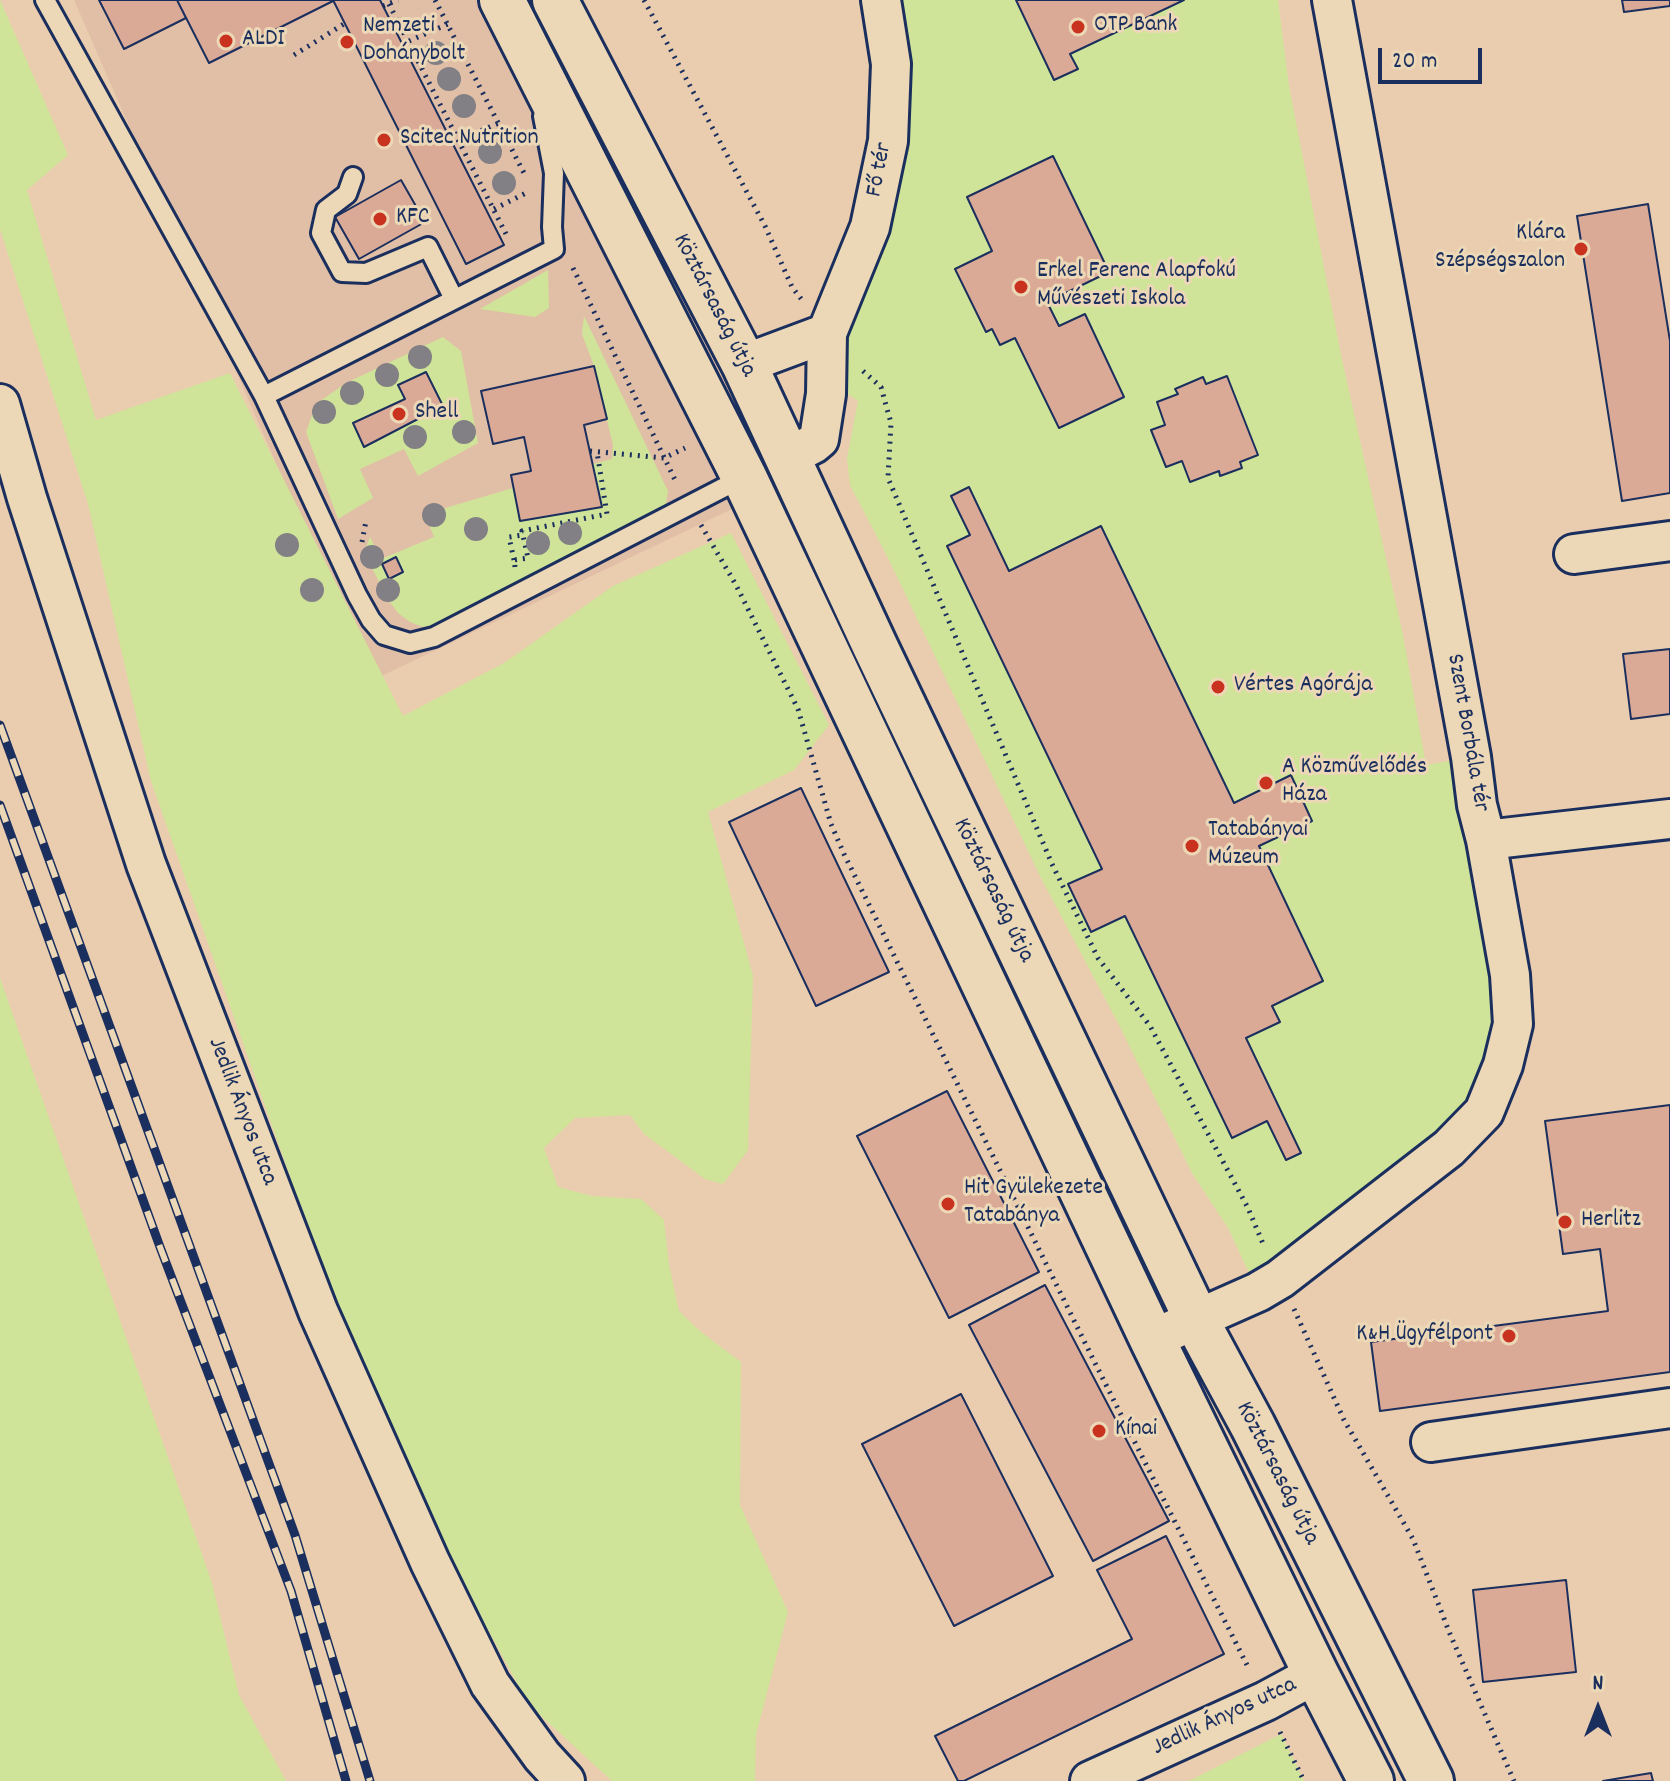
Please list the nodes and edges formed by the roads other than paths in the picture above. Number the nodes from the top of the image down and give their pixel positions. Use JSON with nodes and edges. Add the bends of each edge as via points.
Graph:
{"nodes":[{"id":1,"x":45,"y":0,"type":"edge"},
{"id":2,"x":502,"y":0,"type":"edge"},
{"id":3,"x":555,"y":0,"type":"edge"},
{"id":4,"x":881,"y":0,"type":"edge"},
{"id":5,"x":1332,"y":0,"type":"edge"},
{"id":6,"x":533,"y":62,"type":"junction"},
{"id":7,"x":353,"y":177,"type":"dead end"},
{"id":8,"x":454,"y":299,"type":"junction"},
{"id":9,"x":827,"y":333,"type":"junction"},
{"id":10,"x":744,"y":364,"type":"junction"},
{"id":11,"x":264,"y":396,"type":"junction"},
{"id":12,"x":0,"y":404,"type":"edge"},
{"id":13,"x":786,"y":458,"type":"junction"},
{"id":14,"x":744,"y":477,"type":"junction"},
{"id":15,"x":1670,"y":541,"type":"edge"},
{"id":16,"x":1574,"y":554,"type":"dead end"},
{"id":17,"x":1670,"y":819,"type":"edge"},
{"id":18,"x":1486,"y":840,"type":"junction"},
{"id":19,"x":1196,"y":1319,"type":"junction"},
{"id":20,"x":1152,"y":1339,"type":"junction"},
{"id":21,"x":1670,"y":1408,"type":"edge"},
{"id":22,"x":1431,"y":1442,"type":"dead end"},
{"id":23,"x":1365,"y":1651,"type":"junction"},
{"id":24,"x":1316,"y":1674,"type":"junction"},
{"id":25,"x":565,"y":1781,"type":"edge"},
{"id":26,"x":1090,"y":1781,"type":"edge"},
{"id":27,"x":1371,"y":1781,"type":"edge"},
{"id":28,"x":1431,"y":1781,"type":"edge"}],
"edges":[{"from":1,"to":11,"type":"lane"},
{"from":2,"to":6,"type":"street","name":"Köztársaság útja"},
{"from":3,"to":10,"type":"street","name":"Köztársaság útja"},
{"from":4,"to":9,"type":"street","name":"Fő tér","via":[[891,64],[888,141],[870,227]]},
{"from":5,"to":18,"type":"street","name":"Szent Borbála tér"},
{"from":6,"to":8,"type":"lane","via":[[554,173],[554,249]]},
{"from":6,"to":14,"type":"street","name":"Köztársaság útja"},
{"from":7,"to":8,"type":"lane","via":[[347,194],[326,210],[321,233],[342,272],[366,273],[428,247]]},
{"from":8,"to":11,"type":"lane"},
{"from":9,"to":10,"type":"street"},
{"from":9,"to":13,"type":"street","name":"Fő tér","via":[[819,439]]},
{"from":10,"to":13,"type":"street","name":"Köztársaság útja"},
{"from":11,"to":14,"type":"lane","via":[[371,620],[384,635],[410,643],[460,625]]},
{"from":12,"to":25,"type":"street","name":"Jedlik Ányos utca","via":[[146,864],[318,1311],[490,1684]]},
{"from":13,"to":19,"type":"street","name":"Köztársaság útja"},
{"from":14,"to":20,"type":"street","name":"Köztársaság útja"},
{"from":15,"to":16,"type":"street"},
{"from":17,"to":18,"type":"street"},
{"from":18,"to":19,"type":"street","name":"Szent Borbála tér","via":[[1510,975],[1513,1024],[1484,1112],[1449,1148],[1280,1279]]},
{"from":19,"to":20,"type":"street","name":"Szent Borbála tér"},
{"from":19,"to":23,"type":"street","name":"Köztársaság útja"},
{"from":20,"to":24,"type":"street","name":"Köztársaság útja"},
{"from":21,"to":22,"type":"street"},
{"from":23,"to":24,"type":"street"},
{"from":23,"to":28,"type":"street","name":"Köztársaság útja"},
{"from":24,"to":26,"type":"street","name":"Jedlik Ányos utca"},
{"from":24,"to":27,"type":"street","name":"Köztársaság útja"}]}
